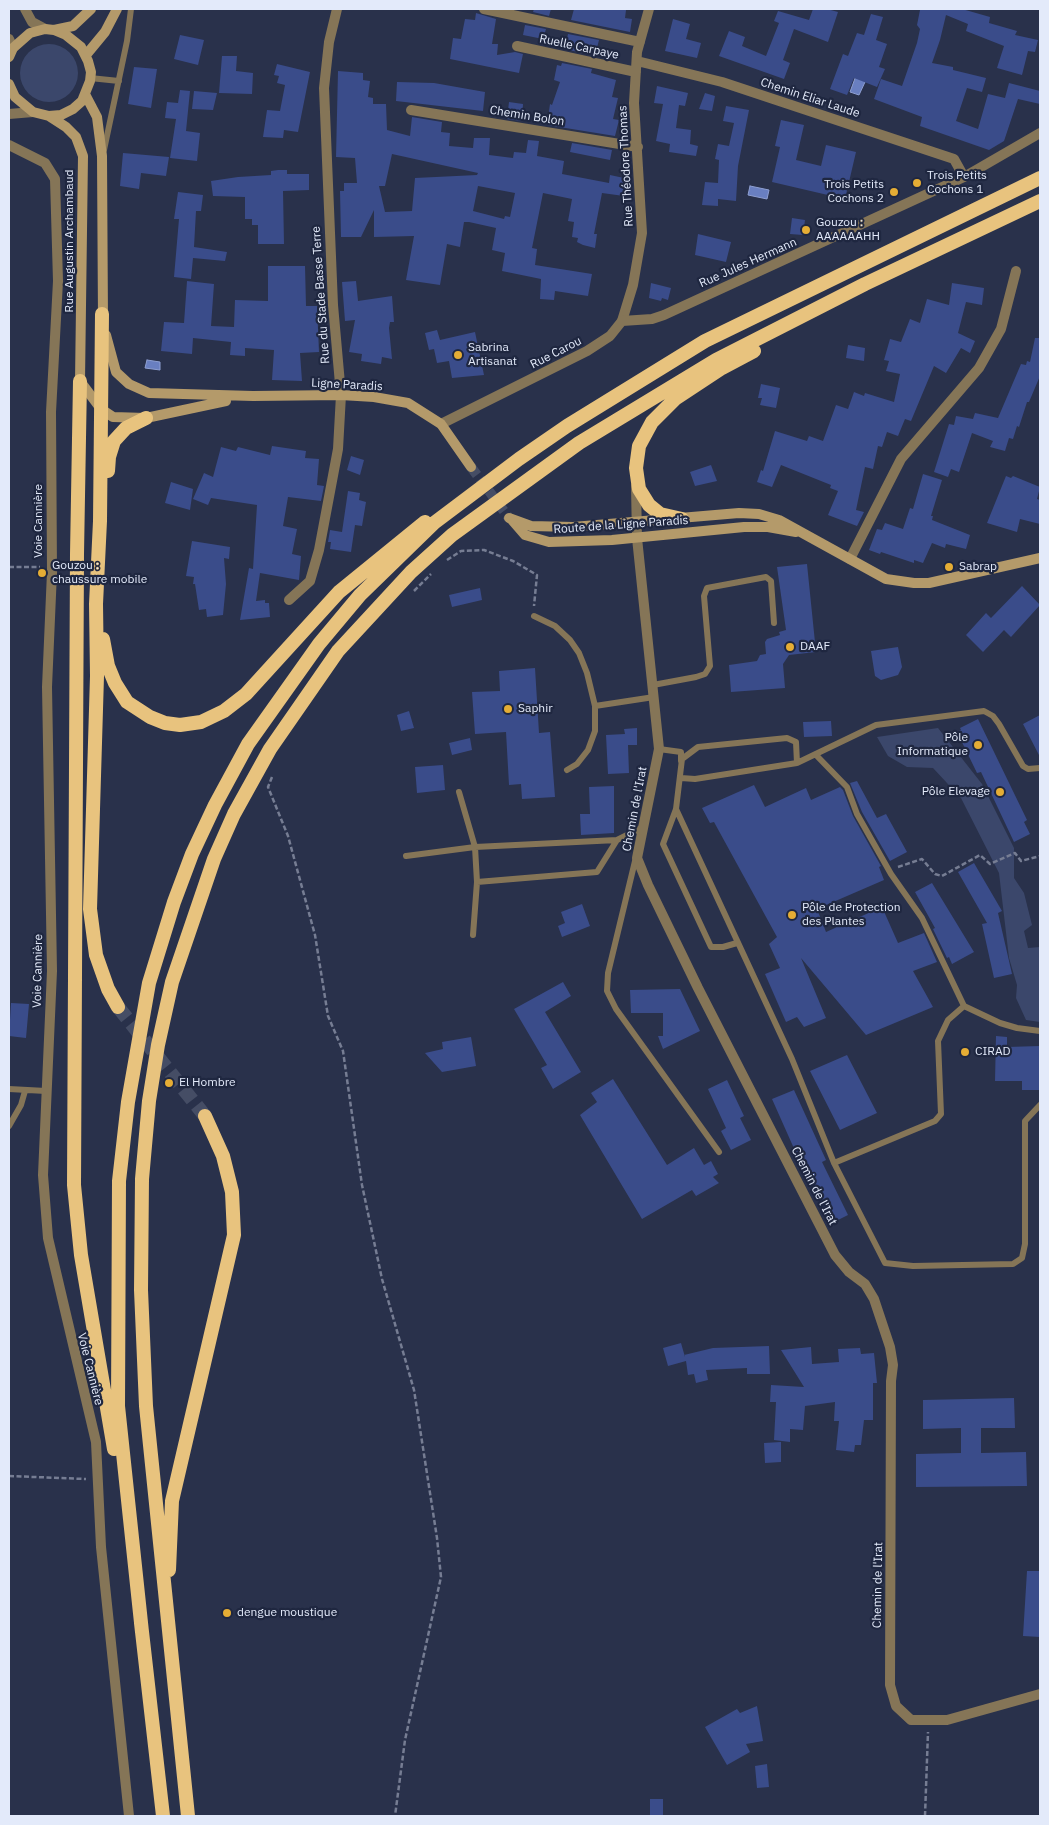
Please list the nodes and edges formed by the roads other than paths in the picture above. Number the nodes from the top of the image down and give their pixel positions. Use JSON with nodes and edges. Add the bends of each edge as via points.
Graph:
{"nodes":[{"id":1,"x":25,"y":9,"type":"edge"},
{"id":2,"x":91,"y":9,"type":"edge"},
{"id":3,"x":117,"y":9,"type":"edge"},
{"id":4,"x":131,"y":9,"type":"edge"},
{"id":5,"x":337,"y":9,"type":"edge"},
{"id":6,"x":484,"y":9,"type":"edge"},
{"id":7,"x":649,"y":9,"type":"edge"},
{"id":8,"x":50,"y":30,"type":"junction"},
{"id":9,"x":640,"y":42,"type":"junction"},
{"id":10,"x":517,"y":46,"type":"dead end"},
{"id":11,"x":10,"y":51,"type":"edge"},
{"id":12,"x":86,"y":55,"type":"junction"},
{"id":13,"x":637,"y":60,"type":"junction"},
{"id":14,"x":636,"y":72,"type":"junction"},
{"id":15,"x":90,"y":78,"type":"junction"},
{"id":16,"x":119,"y":81,"type":"junction"},
{"id":17,"x":9,"y":84,"type":"edge"},
{"id":18,"x":86,"y":96,"type":"junction"},
{"id":19,"x":411,"y":110,"type":"dead end"},
{"id":20,"x":33,"y":112,"type":"junction"},
{"id":21,"x":9,"y":114,"type":"edge"},
{"id":22,"x":48,"y":116,"type":"junction"},
{"id":23,"x":1040,"y":133,"type":"edge"},
{"id":24,"x":9,"y":145,"type":"edge"},
{"id":25,"x":638,"y":147,"type":"junction"},
{"id":26,"x":102,"y":156,"type":"junction"},
{"id":27,"x":964,"y":177,"type":"junction"},
{"id":28,"x":1040,"y":178,"type":"edge"},
{"id":29,"x":1040,"y":201,"type":"edge"},
{"id":30,"x":987,"y":226,"type":"junction"},
{"id":31,"x":1016,"y":271,"type":"dead end"},
{"id":32,"x":102,"y":314,"type":"junction"},
{"id":33,"x":622,"y":321,"type":"junction"},
{"id":34,"x":80,"y":381,"type":"junction"},
{"id":35,"x":341,"y":395,"type":"junction"},
{"id":36,"x":253,"y":396,"type":"junction"},
{"id":37,"x":101,"y":410,"type":"junction"},
{"id":38,"x":146,"y":418,"type":"junction"},
{"id":39,"x":441,"y":424,"type":"junction"},
{"id":40,"x":519,"y":459,"type":"junction"},
{"id":41,"x":471,"y":467,"type":"tunnel mouth"},
{"id":42,"x":636,"y":468,"type":"junction"},
{"id":43,"x":739,"y":513,"type":"junction"},
{"id":44,"x":682,"y":519,"type":"junction"},
{"id":45,"x":100,"y":521,"type":"junction"},
{"id":46,"x":638,"y":523,"type":"junction"},
{"id":47,"x":804,"y":534,"type":"junction"},
{"id":48,"x":637,"y":538,"type":"junction"},
{"id":49,"x":1040,"y":558,"type":"edge"},
{"id":50,"x":850,"y":560,"type":"junction"},
{"id":51,"x":289,"y":600,"type":"dead end"},
{"id":52,"x":96,"y":604,"type":"junction"},
{"id":53,"x":534,"y":616,"type":"road end"},
{"id":54,"x":774,"y":623,"type":"dead end"},
{"id":55,"x":653,"y":685,"type":"junction"},
{"id":56,"x":654,"y":697,"type":"junction"},
{"id":57,"x":595,"y":706,"type":"junction"},
{"id":58,"x":659,"y":749,"type":"junction"},
{"id":59,"x":816,"y":755,"type":"junction"},
{"id":60,"x":797,"y":763,"type":"junction"},
{"id":61,"x":1040,"y":768,"type":"edge"},
{"id":62,"x":567,"y":770,"type":"dead end"},
{"id":63,"x":681,"y":778,"type":"junction"},
{"id":64,"x":459,"y":792,"type":"dead end"},
{"id":65,"x":676,"y":808,"type":"junction"},
{"id":66,"x":643,"y":826,"type":"junction"},
{"id":67,"x":617,"y":840,"type":"junction"},
{"id":68,"x":475,"y":847,"type":"junction"},
{"id":69,"x":406,"y":856,"type":"dead end"},
{"id":70,"x":477,"y":882,"type":"junction"},
{"id":71,"x":473,"y":935,"type":"dead end"},
{"id":72,"x":737,"y":943,"type":"junction"},
{"id":73,"x":964,"y":1006,"type":"junction"},
{"id":74,"x":118,"y":1007,"type":"tunnel mouth"},
{"id":75,"x":1040,"y":1031,"type":"edge"},
{"id":76,"x":9,"y":1089,"type":"edge"},
{"id":77,"x":25,"y":1091,"type":"junction"},
{"id":78,"x":46,"y":1091,"type":"junction"},
{"id":79,"x":1040,"y":1105,"type":"edge"},
{"id":80,"x":205,"y":1116,"type":"tunnel mouth"},
{"id":81,"x":9,"y":1126,"type":"edge"},
{"id":82,"x":719,"y":1152,"type":"dead end"},
{"id":83,"x":834,"y":1163,"type":"junction"},
{"id":84,"x":166,"y":1621,"type":"junction"},
{"id":85,"x":142,"y":1632,"type":"junction"},
{"id":86,"x":1040,"y":1694,"type":"edge"},
{"id":87,"x":129,"y":1816,"type":"edge"},
{"id":88,"x":163,"y":1816,"type":"edge"},
{"id":89,"x":188,"y":1816,"type":"edge"}],
"edges":[{"from":1,"to":8,"type":"street","via":[[32,22]]},
{"from":2,"to":8,"type":"main road","via":[[73,26]]},
{"from":3,"to":12,"type":"main road","via":[[105,32]]},
{"from":4,"to":16,"type":"lane"},
{"from":5,"to":35,"type":"street","name":"Rue du Stade Basse Terre","via":[[329,42],[324,88],[333,305]]},
{"from":6,"to":9,"type":"street"},
{"from":7,"to":9,"type":"street","name":"Rue Théodore Thomas"},
{"from":8,"to":11,"type":"main road","via":[[30,33]]},
{"from":8,"to":12,"type":"main road","via":[[74,40]]},
{"from":9,"to":13,"type":"street","name":"Rue Théodore Thomas"},
{"from":10,"to":14,"type":"street","name":"Ruelle Carpaye"},
{"from":12,"to":15,"type":"main road"},
{"from":13,"to":14,"type":"street","name":"Rue Théodore Thomas"},
{"from":13,"to":27,"type":"street","name":"Chemin Eliar Laude","via":[[722,82],[954,159]]},
{"from":14,"to":25,"type":"street","name":"Rue Théodore Thomas","via":[[634,103]]},
{"from":15,"to":16,"type":"lane"},
{"from":15,"to":18,"type":"main road"},
{"from":16,"to":26,"type":"lane"},
{"from":17,"to":20,"type":"main road","via":[[15,97]]},
{"from":18,"to":22,"type":"main road","via":[[67,113]]},
{"from":18,"to":26,"type":"main road","via":[[97,118]]},
{"from":19,"to":25,"type":"street","name":"Chemin Bolon"},
{"from":20,"to":21,"type":"street"},
{"from":20,"to":22,"type":"main road"},
{"from":22,"to":34,"type":"main road","name":"Rue Augustin Archambaud","via":[[76,137],[83,156]]},
{"from":23,"to":27,"type":"street","name":"Rue Jules Hermann"},
{"from":24,"to":78,"type":"street","name":"Voie Cannière","via":[[45,163],[56,179],[58,281],[51,412],[52,572],[47,686],[52,971]]},
{"from":25,"to":33,"type":"street","name":"Rue Théodore Thomas","via":[[642,233],[633,285]]},
{"from":26,"to":32,"type":"main road"},
{"from":27,"to":33,"type":"street","name":"Rue Jules Hermann","via":[[664,315]]},
{"from":28,"to":40,"type":"highway","via":[[705,342]]},
{"from":29,"to":30,"type":"highway"},
{"from":30,"to":42,"type":"highway","via":[[722,368],[675,399],[652,422],[639,446]]},
{"from":30,"to":84,"type":"highway","via":[[716,360],[579,443],[532,476],[452,535],[411,572],[338,651],[270,749],[234,814],[198,903],[172,982],[149,1101],[142,1179],[141,1290],[146,1406]]},
{"from":31,"to":50,"type":"street","via":[[1001,328],[979,368],[901,459]]},
{"from":32,"to":36,"type":"main road","name":"Ligne Paradis","via":[[116,372],[129,384],[150,393]]},
{"from":32,"to":37,"type":"highway"},
{"from":33,"to":39,"type":"street","name":"Rue Carou","via":[[610,336],[587,351]]},
{"from":34,"to":37,"type":"main road"},
{"from":34,"to":85,"type":"highway","via":[[74,1185],[81,1256],[136,1576]]},
{"from":35,"to":36,"type":"main road","name":"Ligne Paradis"},
{"from":35,"to":39,"type":"main road","name":"Ligne Paradis","via":[[408,403]]},
{"from":35,"to":51,"type":"street","name":"Rue du Stade Basse Terre","via":[[338,449],[319,550],[310,581]]},
{"from":36,"to":38,"type":"main road","name":"Ligne Paradis"},
{"from":37,"to":38,"type":"main road","name":"Ligne Paradis","via":[[113,417]]},
{"from":37,"to":45,"type":"highway"},
{"from":38,"to":45,"type":"highway","via":[[126,428],[114,441]]},
{"from":39,"to":41,"type":"main road","name":"Ligne Paradis"},
{"from":40,"to":52,"type":"highway","via":[[395,545],[339,592],[246,694],[224,711],[201,722],[165,723],[127,702],[108,666]]},
{"from":40,"to":85,"type":"highway","via":[[434,523],[360,595],[319,644],[248,744],[204,829],[174,902],[149,983],[128,1102],[119,1181],[118,1406]]},
{"from":42,"to":44,"type":"highway","via":[[639,489],[649,505],[660,514]]},
{"from":42,"to":46,"type":"street","name":"Chemin de l'Irat"},
{"from":43,"to":44,"type":"main road","name":"Route de la Ligne Paradis"},
{"from":43,"to":47,"type":"main road","name":"Route de la Ligne Paradis","via":[[760,514],[779,520]]},
{"from":43,"to":48,"type":"main road","via":[[709,523],[646,530]]},
{"from":44,"to":46,"type":"main road","name":"Route de la Ligne Paradis"},
{"from":45,"to":52,"type":"highway"},
{"from":46,"to":48,"type":"street","name":"Chemin de l'Irat"},
{"from":46,"to":48,"type":"main road","name":"Route de la Ligne Paradis","via":[[551,528],[531,526],[509,518],[525,535],[549,542]]},
{"from":47,"to":48,"type":"main road","name":"Route de la Ligne Paradis","via":[[744,527]]},
{"from":47,"to":50,"type":"main road","name":"Route de la Ligne Paradis"},
{"from":48,"to":55,"type":"street","name":"Chemin de l'Irat"},
{"from":49,"to":50,"type":"main road","name":"Route de la Ligne Paradis","via":[[914,584],[886,579]]},
{"from":52,"to":74,"type":"highway","via":[[90,909],[96,955]]},
{"from":53,"to":57,"type":"lane","via":[[555,626],[579,653]]},
{"from":54,"to":55,"type":"lane","via":[[771,581],[766,577],[707,588],[704,596],[710,666],[704,674],[696,677]]},
{"from":55,"to":56,"type":"street","name":"Chemin de l'Irat"},
{"from":56,"to":57,"type":"lane"},
{"from":56,"to":58,"type":"street","name":"Chemin de l'Irat"},
{"from":57,"to":62,"type":"lane","via":[[595,732],[588,750],[577,764]]},
{"from":58,"to":63,"type":"lane","via":[[681,752]]},
{"from":58,"to":66,"type":"street","name":"Chemin de l'Irat"},
{"from":59,"to":60,"type":"lane"},
{"from":59,"to":61,"type":"lane","via":[[876,725],[984,711],[999,724],[1023,766]]},
{"from":59,"to":73,"type":"lane","via":[[848,787],[857,814],[891,874],[922,918]]},
{"from":60,"to":63,"type":"lane","via":[[696,779]]},
{"from":60,"to":63,"type":"lane","via":[[796,742],[788,738],[698,747],[682,759]]},
{"from":63,"to":65,"type":"lane"},
{"from":64,"to":68,"type":"lane"},
{"from":65,"to":72,"type":"lane"},
{"from":65,"to":72,"type":"lane","via":[[663,844],[707,942],[713,947]]},
{"from":66,"to":67,"type":"lane"},
{"from":66,"to":82,"type":"lane","via":[[608,973],[608,991],[616,1009]]},
{"from":66,"to":86,"type":"street","name":"Chemin de l'Irat","via":[[637,858],[648,885],[835,1255],[865,1284],[874,1299],[890,1347],[893,1365],[890,1685],[896,1706],[911,1720],[947,1720]]},
{"from":67,"to":68,"type":"lane"},
{"from":67,"to":70,"type":"lane","via":[[597,872]]},
{"from":68,"to":69,"type":"lane"},
{"from":68,"to":70,"type":"lane"},
{"from":70,"to":71,"type":"lane"},
{"from":72,"to":83,"type":"lane","via":[[792,1059]]},
{"from":73,"to":75,"type":"lane","via":[[1000,1023]]},
{"from":73,"to":83,"type":"lane","via":[[948,1020],[938,1041],[941,1114],[935,1121]]},
{"from":76,"to":77,"type":"lane"},
{"from":77,"to":78,"type":"lane"},
{"from":77,"to":81,"type":"lane"},
{"from":78,"to":87,"type":"street","name":"Voie Cannière","via":[[43,1175],[48,1238],[96,1442],[101,1547]]},
{"from":79,"to":83,"type":"lane","via":[[1025,1121],[1025,1244],[1022,1258],[1013,1264],[913,1266],[885,1263]]},
{"from":80,"to":84,"type":"highway","via":[[223,1156],[232,1192],[234,1235],[172,1501]]},
{"from":84,"to":89,"type":"highway"},
{"from":85,"to":88,"type":"highway"}]}
